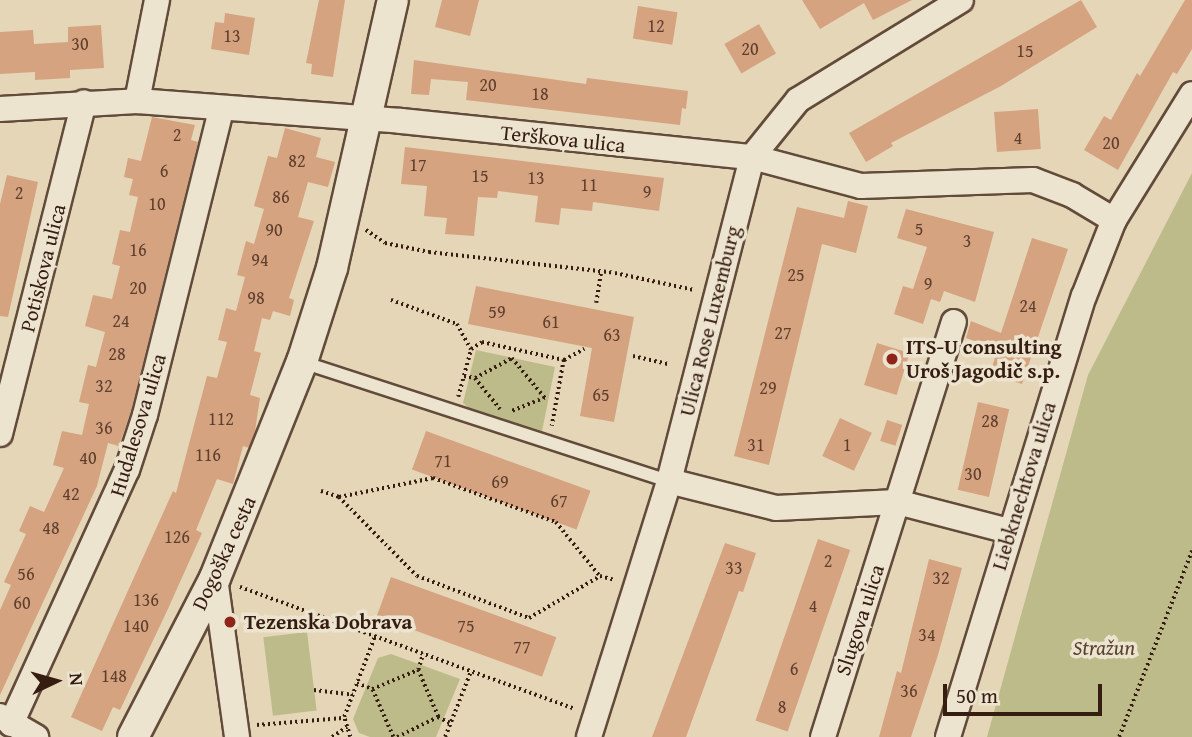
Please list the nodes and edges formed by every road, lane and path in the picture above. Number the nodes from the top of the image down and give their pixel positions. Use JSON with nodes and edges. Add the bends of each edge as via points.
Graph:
{"nodes":[{"id":1,"x":157,"y":0,"type":"edge"},
{"id":2,"x":393,"y":0,"type":"edge"},
{"id":3,"x":961,"y":0,"type":"edge"},
{"id":4,"x":1192,"y":94,"type":"edge"},
{"id":5,"x":138,"y":101,"type":"junction"},
{"id":6,"x":84,"y":102,"type":"junction"},
{"id":7,"x":0,"y":109,"type":"edge"},
{"id":8,"x":221,"y":110,"type":"junction"},
{"id":9,"x":367,"y":118,"type":"junction"},
{"id":10,"x":752,"y":157,"type":"junction"},
{"id":11,"x":1114,"y":220,"type":"junction"},
{"id":12,"x":359,"y":225,"type":"dead end"},
{"id":13,"x":601,"y":271,"type":"junction"},
{"id":14,"x":716,"y":294,"type":"junction"},
{"id":15,"x":391,"y":300,"type":"dead end"},
{"id":16,"x":596,"y":303,"type":"dead end"},
{"id":17,"x":954,"y":322,"type":"dead end"},
{"id":18,"x":471,"y":349,"type":"junction"},
{"id":19,"x":513,"y":349,"type":"junction"},
{"id":20,"x":584,"y":349,"type":"dead end"},
{"id":21,"x":633,"y":356,"type":"dead end"},
{"id":22,"x":512,"y":358,"type":"junction"},
{"id":23,"x":564,"y":360,"type":"junction"},
{"id":24,"x":302,"y":362,"type":"junction"},
{"id":25,"x":669,"y":364,"type":"dead end"},
{"id":26,"x":464,"y":376,"type":"junction"},
{"id":27,"x":475,"y":378,"type":"junction"},
{"id":28,"x":545,"y":398,"type":"junction"},
{"id":29,"x":557,"y":401,"type":"junction"},
{"id":30,"x":455,"y":409,"type":"junction"},
{"id":31,"x":0,"y":434,"type":"edge"},
{"id":32,"x":549,"y":442,"type":"junction"},
{"id":33,"x":669,"y":481,"type":"junction"},
{"id":34,"x":321,"y":491,"type":"dead end"},
{"id":35,"x":339,"y":497,"type":"junction"},
{"id":36,"x":897,"y":502,"type":"junction"},
{"id":37,"x":1009,"y":531,"type":"junction"},
{"id":38,"x":1192,"y":551,"type":"edge"},
{"id":39,"x":600,"y":576,"type":"junction"},
{"id":40,"x":215,"y":578,"type":"junction"},
{"id":41,"x":636,"y":587,"type":"junction"},
{"id":42,"x":375,"y":636,"type":"junction"},
{"id":43,"x":424,"y":654,"type":"junction"},
{"id":44,"x":418,"y":670,"type":"junction"},
{"id":45,"x":471,"y":671,"type":"junction"},
{"id":46,"x":357,"y":683,"type":"junction"},
{"id":47,"x":372,"y":689,"type":"junction"},
{"id":48,"x":314,"y":690,"type":"dead end"},
{"id":49,"x":353,"y":695,"type":"junction"},
{"id":50,"x":438,"y":717,"type":"junction"},
{"id":51,"x":344,"y":718,"type":"junction"},
{"id":52,"x":6,"y":720,"type":"edge"},
{"id":53,"x":450,"y":723,"type":"junction"},
{"id":54,"x":347,"y":727,"type":"junction"},
{"id":55,"x":592,"y":727,"type":"edge"},
{"id":56,"x":244,"y":731,"type":"edge"},
{"id":57,"x":36,"y":737,"type":"edge"},
{"id":58,"x":133,"y":737,"type":"edge"},
{"id":59,"x":332,"y":737,"type":"edge"},
{"id":60,"x":350,"y":737,"type":"edge"},
{"id":61,"x":395,"y":737,"type":"edge"},
{"id":62,"x":445,"y":737,"type":"edge"},
{"id":63,"x":823,"y":737,"type":"edge"},
{"id":64,"x":948,"y":737,"type":"edge"},
{"id":65,"x":1119,"y":737,"type":"edge"}],
"edges":[{"from":1,"to":5,"type":"street"},
{"from":2,"to":9,"type":"street","name":"Dogoška cesta"},
{"from":3,"to":10,"type":"street","name":"Ulica Rose Luxemburg","via":[[798,100]]},
{"from":4,"to":11,"type":"street","name":"Liebknechtova ulica"},
{"from":5,"to":6,"type":"street","name":"Terškova ulica"},
{"from":5,"to":8,"type":"street","name":"Terškova ulica"},
{"from":6,"to":7,"type":"street","name":"Terškova ulica"},
{"from":6,"to":31,"type":"street","name":"Potiskova ulica"},
{"from":8,"to":9,"type":"street","name":"Terškova ulica"},
{"from":8,"to":52,"type":"street","name":"Hudalesova ulica","via":[[149,403],[127,470]]},
{"from":9,"to":10,"type":"street","name":"Terškova ulica"},
{"from":9,"to":24,"type":"street","name":"Dogoška cesta","via":[[331,268]]},
{"from":10,"to":11,"type":"street","name":"Terškova ulica","via":[[861,186],[1033,180],[1072,195]]},
{"from":10,"to":14,"type":"street","name":"Ulica Rose Luxemburg"},
{"from":11,"to":37,"type":"street","name":"Liebknechtova ulica","via":[[1084,296]]},
{"from":12,"to":13,"type":"path","via":[[385,243],[429,252]]},
{"from":13,"to":14,"type":"path"},
{"from":13,"to":16,"type":"path"},
{"from":14,"to":33,"type":"street","name":"Ulica Rose Luxemburg"},
{"from":15,"to":18,"type":"path","via":[[457,324]]},
{"from":17,"to":36,"type":"street","name":"Slugova ulica"},
{"from":18,"to":19,"type":"path","via":[[482,342]]},
{"from":18,"to":26,"type":"path"},
{"from":19,"to":22,"type":"path"},
{"from":19,"to":23,"type":"path"},
{"from":20,"to":23,"type":"path"},
{"from":21,"to":25,"type":"path"},
{"from":22,"to":27,"type":"path"},
{"from":22,"to":28,"type":"path"},
{"from":23,"to":29,"type":"path"},
{"from":24,"to":30,"type":"lane"},
{"from":24,"to":40,"type":"street","name":"Dogoška cesta"},
{"from":26,"to":27,"type":"path"},
{"from":26,"to":30,"type":"path"},
{"from":27,"to":28,"type":"path","via":[[505,414]]},
{"from":28,"to":29,"type":"path"},
{"from":29,"to":32,"type":"path"},
{"from":30,"to":32,"type":"lane"},
{"from":32,"to":33,"type":"lane"},
{"from":33,"to":36,"type":"street","via":[[776,508]]},
{"from":33,"to":41,"type":"street","name":"Ulica Rose Luxemburg"},
{"from":34,"to":35,"type":"path"},
{"from":35,"to":39,"type":"path","via":[[432,478],[555,522]]},
{"from":35,"to":39,"type":"path","via":[[417,576],[529,618]]},
{"from":36,"to":37,"type":"street"},
{"from":36,"to":63,"type":"street","name":"Slugova ulica"},
{"from":37,"to":64,"type":"street","name":"Liebknechtova ulica"},
{"from":38,"to":65,"type":"path"},
{"from":39,"to":41,"type":"path"},
{"from":40,"to":42,"type":"path"},
{"from":40,"to":56,"type":"street"},
{"from":40,"to":58,"type":"street","name":"Dogoška cesta"},
{"from":41,"to":55,"type":"street","name":"Ulica Rose Luxemburg"},
{"from":42,"to":43,"type":"path"},
{"from":42,"to":46,"type":"path"},
{"from":43,"to":44,"type":"path"},
{"from":43,"to":45,"type":"path"},
{"from":44,"to":47,"type":"path"},
{"from":44,"to":50,"type":"path"},
{"from":45,"to":53,"type":"path"},
{"from":45,"to":55,"type":"path"},
{"from":46,"to":47,"type":"path"},
{"from":46,"to":49,"type":"path"},
{"from":47,"to":61,"type":"path"},
{"from":48,"to":49,"type":"path"},
{"from":49,"to":51,"type":"path"},
{"from":50,"to":53,"type":"path"},
{"from":50,"to":61,"type":"path"},
{"from":51,"to":54,"type":"path"},
{"from":51,"to":56,"type":"path"},
{"from":52,"to":57,"type":"street"},
{"from":53,"to":62,"type":"path"},
{"from":54,"to":59,"type":"path"},
{"from":54,"to":60,"type":"path"}]}
